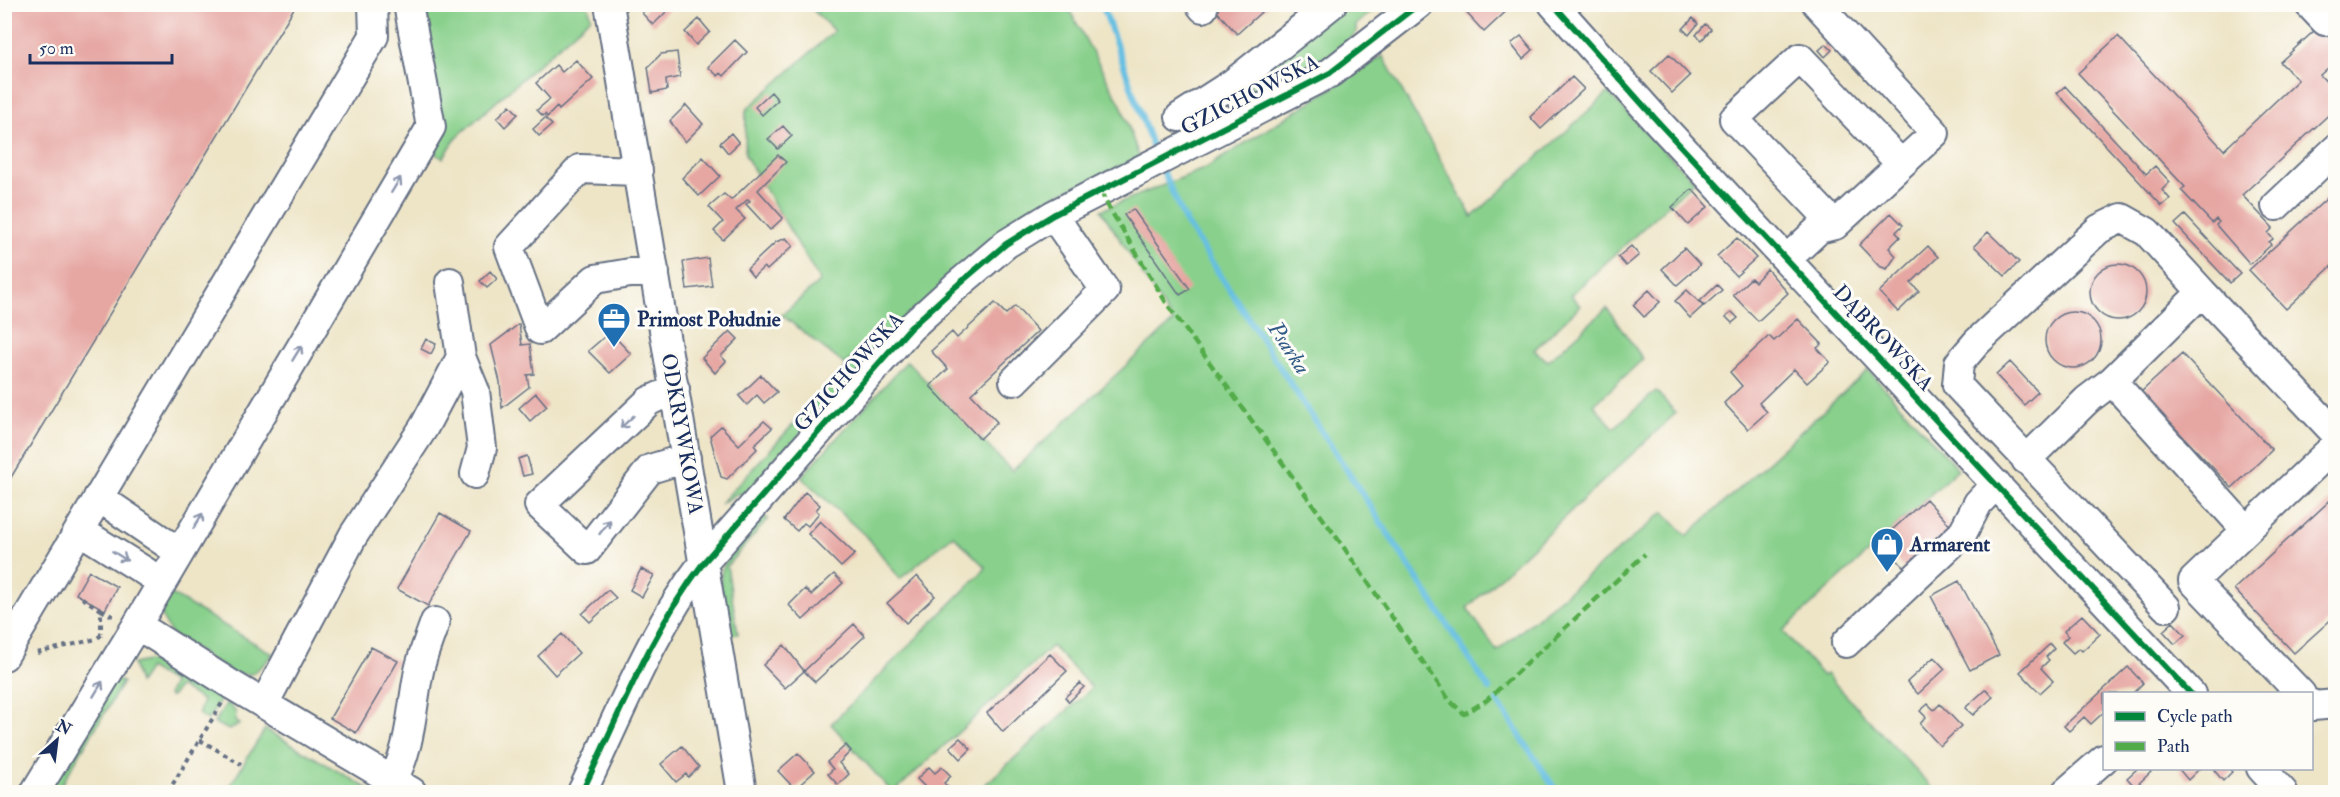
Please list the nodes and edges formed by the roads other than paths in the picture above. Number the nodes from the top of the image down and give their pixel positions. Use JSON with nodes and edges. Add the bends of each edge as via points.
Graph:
{"nodes":[{"id":1,"x":373,"y":4,"type":"edge"},
{"id":2,"x":408,"y":4,"type":"edge"},
{"id":3,"x":609,"y":4,"type":"edge"},
{"id":4,"x":1332,"y":4,"type":"edge"},
{"id":5,"x":1419,"y":4,"type":"edge"},
{"id":6,"x":1552,"y":4,"type":"edge"},
{"id":7,"x":1817,"y":4,"type":"edge"},
{"id":8,"x":1233,"y":83,"type":"junction"},
{"id":9,"x":1251,"y":114,"type":"junction"},
{"id":10,"x":1180,"y":117,"type":"dead end"},
{"id":11,"x":2336,"y":149,"type":"edge"},
{"id":12,"x":1902,"y":164,"type":"junction"},
{"id":13,"x":638,"y":171,"type":"junction"},
{"id":14,"x":2276,"y":206,"type":"dead end"},
{"id":15,"x":1053,"y":215,"type":"junction"},
{"id":16,"x":1835,"y":225,"type":"junction"},
{"id":17,"x":1787,"y":259,"type":"junction"},
{"id":18,"x":655,"y":273,"type":"junction"},
{"id":19,"x":450,"y":282,"type":"dead end"},
{"id":20,"x":2202,"y":292,"type":"junction"},
{"id":21,"x":461,"y":357,"type":"junction"},
{"id":22,"x":1014,"y":381,"type":"dead end"},
{"id":23,"x":2112,"y":381,"type":"junction"},
{"id":24,"x":675,"y":389,"type":"junction"},
{"id":25,"x":2336,"y":434,"type":"edge"},
{"id":26,"x":2336,"y":445,"type":"edge"},
{"id":27,"x":686,"y":458,"type":"junction"},
{"id":28,"x":2026,"y":460,"type":"junction"},
{"id":29,"x":475,"y":474,"type":"dead end"},
{"id":30,"x":1996,"y":484,"type":"junction"},
{"id":31,"x":98,"y":497,"type":"junction"},
{"id":32,"x":79,"y":530,"type":"junction"},
{"id":33,"x":2246,"y":530,"type":"junction"},
{"id":34,"x":179,"y":552,"type":"junction"},
{"id":35,"x":704,"y":562,"type":"junction"},
{"id":36,"x":2193,"y":581,"type":"junction"},
{"id":37,"x":162,"y":582,"type":"junction"},
{"id":38,"x":2166,"y":607,"type":"junction"},
{"id":39,"x":126,"y":618,"type":"junction"},
{"id":40,"x":435,"y":622,"type":"dead end"},
{"id":41,"x":2137,"y":635,"type":"junction"},
{"id":42,"x":1846,"y":643,"type":"dead end"},
{"id":43,"x":4,"y":656,"type":"edge"},
{"id":44,"x":2184,"y":687,"type":"edge"},
{"id":45,"x":2300,"y":692,"type":"edge"},
{"id":46,"x":264,"y":704,"type":"junction"},
{"id":47,"x":2336,"y":704,"type":"edge"},
{"id":48,"x":2313,"y":706,"type":"edge"},
{"id":49,"x":2103,"y":760,"type":"edge"},
{"id":50,"x":402,"y":787,"type":"edge"},
{"id":51,"x":35,"y":792,"type":"edge"},
{"id":52,"x":582,"y":792,"type":"edge"},
{"id":53,"x":742,"y":792,"type":"edge"},
{"id":54,"x":2066,"y":792,"type":"edge"}],
"edges":[{"from":1,"to":31,"type":"street","via":[[374,36]]},
{"from":34,"to":2,"type":"street","one_way":true,"via":[[430,127]]},
{"from":3,"to":13,"type":"street","name":"ODKRYWKOWA"},
{"from":4,"to":8,"type":"street"},
{"from":5,"to":9,"type":"street","name":"GZICHOWSKA","via":[[1330,73]]},
{"from":6,"to":17,"type":"street","name":"DĄBROWSKA"},
{"from":7,"to":12,"type":"street","via":[[1935,133]]},
{"from":8,"to":9,"type":"street"},
{"from":8,"to":10,"type":"street"},
{"from":9,"to":15,"type":"street","name":"GZICHOWSKA"},
{"from":11,"to":14,"type":"street"},
{"from":12,"to":16,"type":"street"},
{"from":12,"to":16,"type":"street","via":[[1800,58],[1792,65],[1734,119]]},
{"from":13,"to":18,"type":"street","name":"ODKRYWKOWA"},
{"from":13,"to":18,"type":"street","via":[[580,169],[509,247],[540,330],[595,279]]},
{"from":15,"to":22,"type":"street","via":[[1105,290]]},
{"from":15,"to":35,"type":"street","name":"GZICHOWSKA","via":[[1006,244],[910,328]]},
{"from":16,"to":17,"type":"street","via":[[1819,229]]},
{"from":17,"to":30,"type":"street","name":"DĄBROWSKA"},
{"from":18,"to":24,"type":"street","name":"ODKRYWKOWA"},
{"from":19,"to":21,"type":"street"},
{"from":20,"to":23,"type":"street"},
{"from":20,"to":25,"type":"street"},
{"from":20,"to":28,"type":"street","via":[[2147,232],[2122,218],[2098,230],[1977,342],[1959,363],[1957,385]]},
{"from":21,"to":29,"type":"street","via":[[475,391],[478,414],[482,448]]},
{"from":21,"to":46,"type":"street","via":[[424,427],[353,536]]},
{"from":23,"to":28,"type":"street","via":[[2086,400]]},
{"from":23,"to":33,"type":"street"},
{"from":24,"to":27,"type":"street","name":"ODKRYWKOWA"},
{"from":24,"to":27,"type":"street","one_way":true,"via":[[649,401],[539,505],[587,550],[650,469]]},
{"from":26,"to":33,"type":"street"},
{"from":27,"to":35,"type":"street","name":"ODKRYWKOWA"},
{"from":28,"to":38,"type":"street"},
{"from":30,"to":41,"type":"street","name":"DĄBROWSKA"},
{"from":30,"to":42,"type":"street","via":[[1977,503],[1962,534]]},
{"from":31,"to":32,"type":"street"},
{"from":31,"to":34,"type":"street"},
{"from":32,"to":37,"type":"street","one_way":true},
{"from":32,"to":43,"type":"street"},
{"from":33,"to":36,"type":"street"},
{"from":34,"to":37,"type":"street"},
{"from":35,"to":52,"type":"street","name":"GZICHOWSKA","via":[[654,640]]},
{"from":35,"to":53,"type":"street","name":"ODKRYWKOWA"},
{"from":36,"to":38,"type":"street"},
{"from":36,"to":45,"type":"street"},
{"from":37,"to":39,"type":"street"},
{"from":38,"to":41,"type":"street"},
{"from":39,"to":46,"type":"street"},
{"from":51,"to":39,"type":"street","one_way":true},
{"from":40,"to":50,"type":"street","via":[[418,674],[408,742],[398,770]]},
{"from":41,"to":44,"type":"street","name":"DĄBROWSKA"},
{"from":46,"to":50,"type":"street"},
{"from":47,"to":48,"type":"street"},
{"from":49,"to":54,"type":"street"}]}
